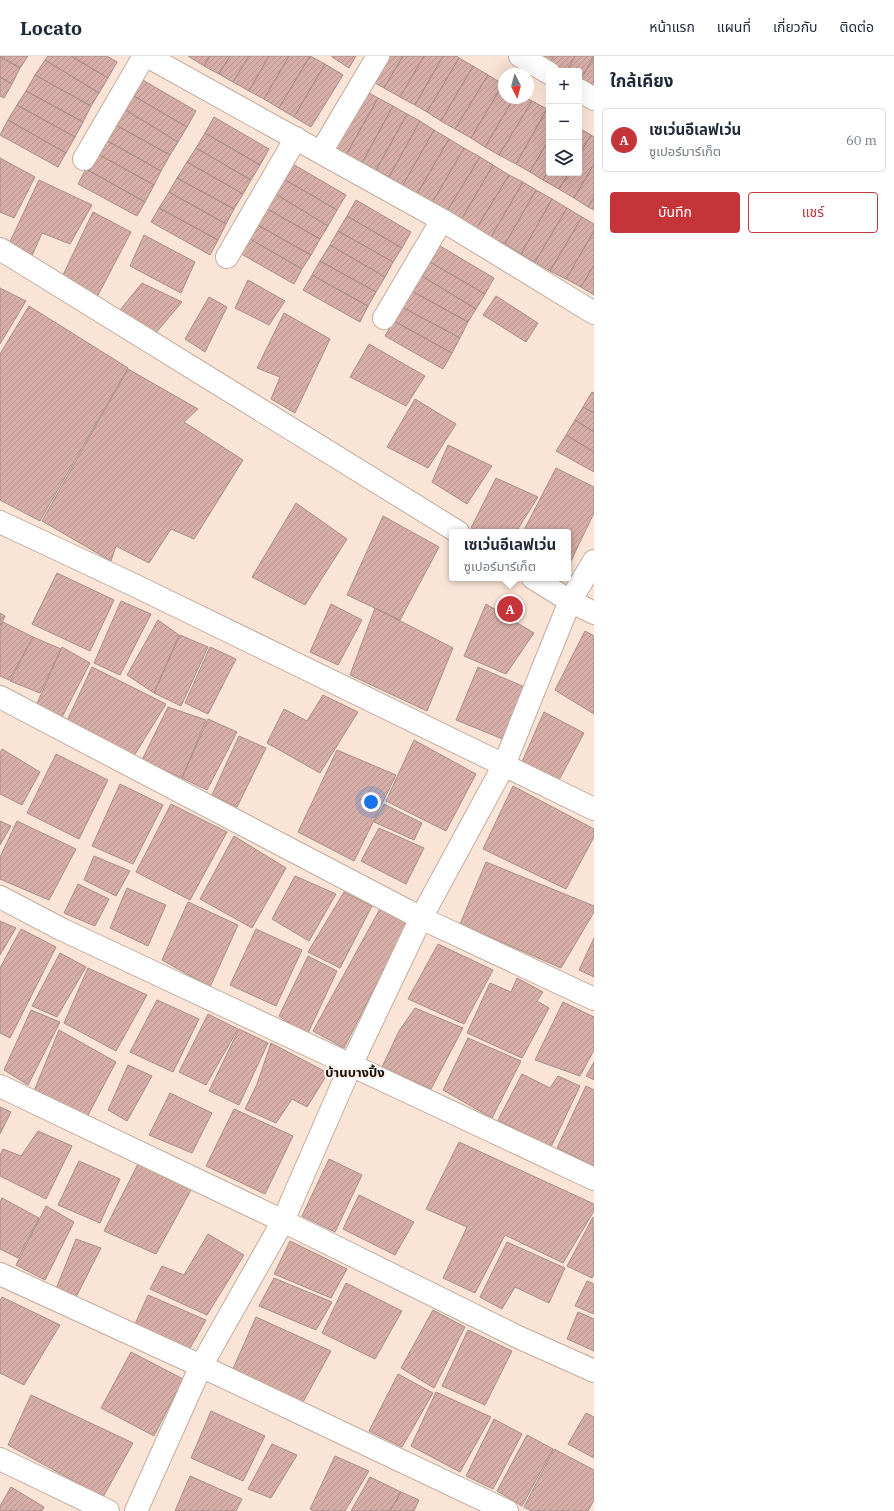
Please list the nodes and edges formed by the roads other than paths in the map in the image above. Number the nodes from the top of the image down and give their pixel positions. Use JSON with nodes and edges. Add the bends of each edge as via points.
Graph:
{"nodes":[{"id":1,"x":144,"y":56,"type":"edge"},
{"id":2,"x":147,"y":56,"type":"edge"},
{"id":3,"x":378,"y":56,"type":"edge"},
{"id":4,"x":520,"y":56,"type":"edge"},
{"id":5,"x":546,"y":71,"type":"edge"},
{"id":6,"x":582,"y":92,"type":"edge"},
{"id":7,"x":594,"y":99,"type":"edge"},
{"id":8,"x":296,"y":138,"type":"junction"},
{"id":9,"x":321,"y":152,"type":"junction"},
{"id":10,"x":84,"y":160,"type":"dead end"},
{"id":11,"x":442,"y":220,"type":"junction"},
{"id":12,"x":0,"y":250,"type":"edge"},
{"id":13,"x":227,"y":257,"type":"dead end"},
{"id":14,"x":594,"y":313,"type":"edge"},
{"id":15,"x":384,"y":318,"type":"dead end"},
{"id":16,"x":0,"y":522,"type":"edge"},
{"id":17,"x":453,"y":529,"type":"edge"},
{"id":18,"x":594,"y":561,"type":"edge"},
{"id":19,"x":537,"y":581,"type":"edge"},
{"id":20,"x":570,"y":601,"type":"junction"},
{"id":21,"x":594,"y":613,"type":"edge"},
{"id":22,"x":0,"y":697,"type":"edge"},
{"id":23,"x":504,"y":765,"type":"junction"},
{"id":24,"x":594,"y":809,"type":"edge"},
{"id":25,"x":0,"y":897,"type":"edge"},
{"id":26,"x":421,"y":918,"type":"junction"},
{"id":27,"x":594,"y":999,"type":"edge"},
{"id":28,"x":351,"y":1065,"type":"junction"},
{"id":29,"x":0,"y":1086,"type":"edge"},
{"id":30,"x":594,"y":1179,"type":"edge"},
{"id":31,"x":283,"y":1221,"type":"junction"},
{"id":32,"x":0,"y":1274,"type":"edge"},
{"id":33,"x":201,"y":1366,"type":"junction"},
{"id":34,"x":594,"y":1371,"type":"edge"},
{"id":35,"x":0,"y":1459,"type":"edge"},
{"id":36,"x":108,"y":1511,"type":"edge"},
{"id":37,"x":136,"y":1511,"type":"edge"},
{"id":38,"x":507,"y":1511,"type":"edge"}],
"edges":[{"from":1,"to":10,"type":"street"},
{"from":2,"to":8,"type":"street"},
{"from":3,"to":9,"type":"street"},
{"from":4,"to":5,"type":"street"},
{"from":6,"to":7,"type":"street"},
{"from":8,"to":9,"type":"street"},
{"from":8,"to":13,"type":"street"},
{"from":9,"to":11,"type":"street"},
{"from":11,"to":14,"type":"street"},
{"from":11,"to":15,"type":"street"},
{"from":12,"to":17,"type":"street"},
{"from":16,"to":23,"type":"street"},
{"from":18,"to":20,"type":"street"},
{"from":19,"to":20,"type":"street"},
{"from":20,"to":21,"type":"street"},
{"from":20,"to":23,"type":"street"},
{"from":22,"to":26,"type":"street"},
{"from":23,"to":24,"type":"street"},
{"from":23,"to":26,"type":"street"},
{"from":25,"to":28,"type":"street","via":[[61,929]]},
{"from":26,"to":27,"type":"street"},
{"from":26,"to":28,"type":"street"},
{"from":28,"to":30,"type":"street"},
{"from":28,"to":31,"type":"street"},
{"from":29,"to":31,"type":"street"},
{"from":31,"to":33,"type":"street"},
{"from":31,"to":34,"type":"street","via":[[518,1337]]},
{"from":32,"to":33,"type":"street"},
{"from":33,"to":37,"type":"street"},
{"from":33,"to":38,"type":"street"},
{"from":35,"to":36,"type":"street"}]}
